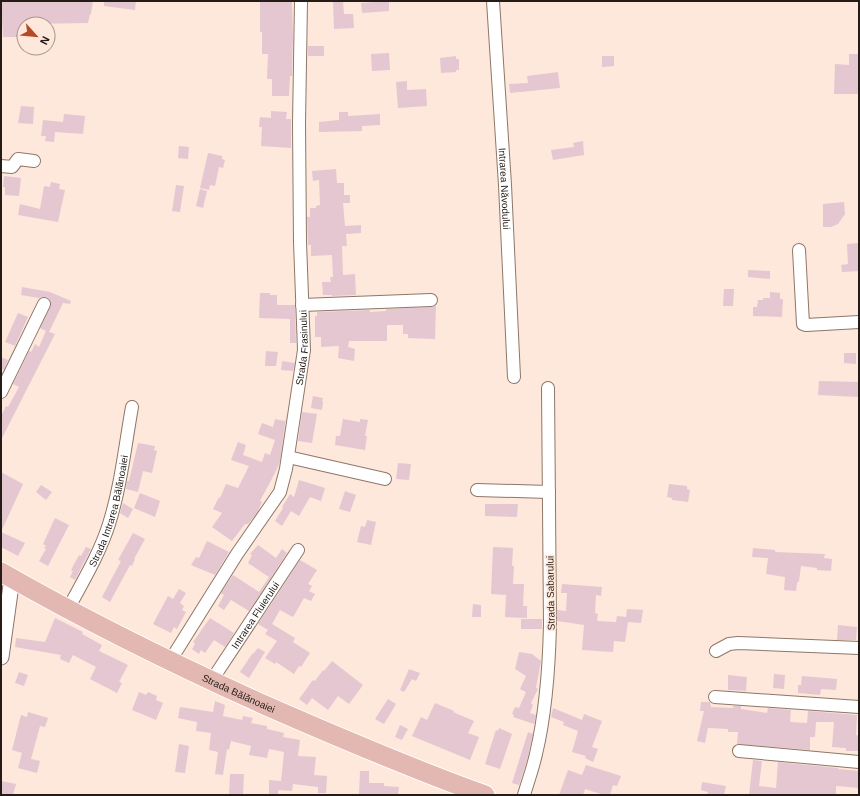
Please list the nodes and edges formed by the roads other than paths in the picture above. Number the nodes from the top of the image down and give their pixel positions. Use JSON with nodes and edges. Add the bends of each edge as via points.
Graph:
{"nodes":[{"id":1,"x":300,"y":1,"type":"edge"},
{"id":2,"x":493,"y":1,"type":"edge"},
{"id":3,"x":34,"y":161,"type":"dead end"},
{"id":4,"x":1,"y":166,"type":"edge"},
{"id":5,"x":799,"y":250,"type":"dead end"},
{"id":6,"x":431,"y":300,"type":"dead end"},
{"id":7,"x":44,"y":304,"type":"dead end"},
{"id":8,"x":302,"y":305,"type":"junction"},
{"id":9,"x":859,"y":322,"type":"edge"},
{"id":10,"x":514,"y":376,"type":"dead end"},
{"id":11,"x":548,"y":388,"type":"dead end"},
{"id":12,"x":1,"y":392,"type":"edge"},
{"id":13,"x":132,"y":407,"type":"dead end"},
{"id":14,"x":288,"y":457,"type":"junction"},
{"id":15,"x":385,"y":479,"type":"dead end"},
{"id":16,"x":477,"y":490,"type":"dead end"},
{"id":17,"x":549,"y":492,"type":"junction"},
{"id":18,"x":298,"y":550,"type":"dead end"},
{"id":19,"x":6,"y":575,"type":"edge"},
{"id":20,"x":68,"y":609,"type":"junction"},
{"id":21,"x":859,"y":648,"type":"edge"},
{"id":22,"x":716,"y":651,"type":"dead end"},
{"id":23,"x":1,"y":657,"type":"edge"},
{"id":24,"x":170,"y":661,"type":"junction"},
{"id":25,"x":212,"y":680,"type":"junction"},
{"id":26,"x":715,"y":698,"type":"dead end"},
{"id":27,"x":859,"y":707,"type":"edge"},
{"id":28,"x":739,"y":751,"type":"dead end"},
{"id":29,"x":859,"y":762,"type":"edge"},
{"id":30,"x":485,"y":795,"type":"edge"},
{"id":31,"x":524,"y":795,"type":"edge"}],
"edges":[{"from":1,"to":8,"type":"street","name":"Strada Frasinului"},
{"from":2,"to":10,"type":"street","name":"Intrarea Năvodului"},
{"from":3,"to":4,"type":"street","via":[[18,159],[12,167]]},
{"from":5,"to":9,"type":"street","via":[[803,324]]},
{"from":6,"to":8,"type":"street"},
{"from":7,"to":12,"type":"street"},
{"from":8,"to":14,"type":"street","name":"Strada Frasinului","via":[[304,350]]},
{"from":11,"to":17,"type":"street","name":"Strada Sabarului"},
{"from":13,"to":20,"type":"street","name":"Strada Intrarea Bălănoaiei","via":[[109,524]]},
{"from":14,"to":15,"type":"street"},
{"from":14,"to":24,"type":"street","name":"Strada Frasinului","via":[[280,492],[237,554]]},
{"from":16,"to":17,"type":"street"},
{"from":17,"to":31,"type":"street","name":"Strada Sabarului","via":[[550,626],[547,687],[536,754]]},
{"from":18,"to":25,"type":"street","name":"Intrarea Fluierului"},
{"from":19,"to":20,"type":"main road","name":"Strada Bălănoaiei"},
{"from":19,"to":23,"type":"street"},
{"from":20,"to":24,"type":"main road","name":"Strada Bălănoaiei"},
{"from":21,"to":22,"type":"street","via":[[738,643]]},
{"from":24,"to":25,"type":"main road","name":"Strada Bălănoaiei"},
{"from":25,"to":30,"type":"main road","name":"Strada Bălănoaiei","via":[[348,741]]},
{"from":26,"to":27,"type":"street"},
{"from":28,"to":29,"type":"street"}]}
